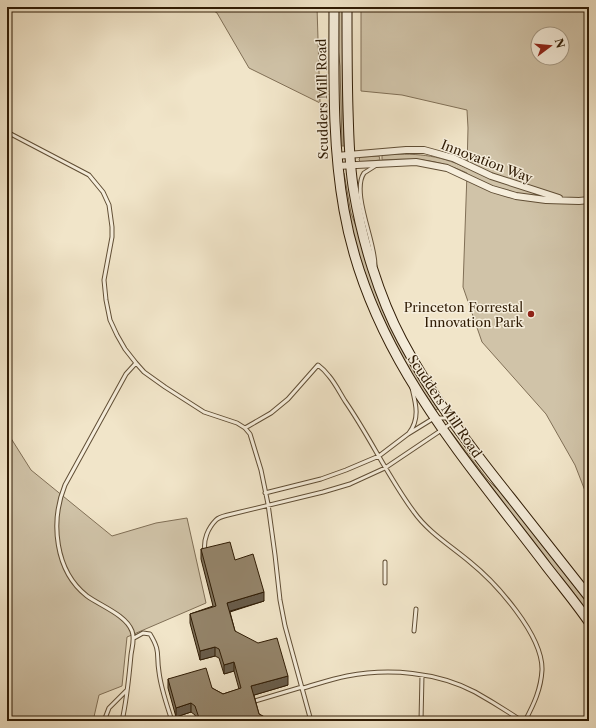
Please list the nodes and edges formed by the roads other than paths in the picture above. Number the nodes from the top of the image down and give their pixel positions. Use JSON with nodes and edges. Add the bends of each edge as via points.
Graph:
{"nodes":[{"id":1,"x":334,"y":7,"type":"edge"},
{"id":2,"x":348,"y":7,"type":"edge"},
{"id":3,"x":7,"y":132,"type":"edge"},
{"id":4,"x":349,"y":155,"type":"junction"},
{"id":5,"x":336,"y":156,"type":"junction"},
{"id":6,"x":382,"y":164,"type":"junction"},
{"id":7,"x":350,"y":165,"type":"junction"},
{"id":8,"x":337,"y":166,"type":"junction"},
{"id":9,"x":504,"y":180,"type":"junction"},
{"id":10,"x":500,"y":192,"type":"junction"},
{"id":11,"x":589,"y":200,"type":"edge"},
{"id":12,"x":568,"y":201,"type":"junction"},
{"id":13,"x":375,"y":273,"type":"junction"},
{"id":14,"x":136,"y":364,"type":"junction"},
{"id":15,"x":411,"y":383,"type":"junction"},
{"id":16,"x":434,"y":418,"type":"junction"},
{"id":17,"x":452,"y":420,"type":"junction"},
{"id":18,"x":246,"y":428,"type":"junction"},
{"id":19,"x":442,"y":429,"type":"junction"},
{"id":20,"x":408,"y":434,"type":"junction"},
{"id":21,"x":378,"y":456,"type":"junction"},
{"id":22,"x":386,"y":468,"type":"junction"},
{"id":23,"x":265,"y":493,"type":"junction"},
{"id":24,"x":268,"y":504,"type":"junction"},
{"id":25,"x":206,"y":554,"type":"edge"},
{"id":26,"x":385,"y":562,"type":"dead end"},
{"id":27,"x":385,"y":583,"type":"dead end"},
{"id":28,"x":589,"y":597,"type":"edge"},
{"id":29,"x":416,"y":609,"type":"dead end"},
{"id":30,"x":589,"y":622,"type":"edge"},
{"id":31,"x":414,"y":631,"type":"dead end"},
{"id":32,"x":134,"y":638,"type":"junction"},
{"id":33,"x":422,"y":675,"type":"junction"},
{"id":34,"x":302,"y":688,"type":"junction"},
{"id":35,"x":127,"y":690,"type":"junction"},
{"id":36,"x":254,"y":701,"type":"edge"},
{"id":37,"x":104,"y":721,"type":"edge"},
{"id":38,"x":122,"y":721,"type":"edge"},
{"id":39,"x":172,"y":721,"type":"edge"},
{"id":40,"x":311,"y":721,"type":"edge"},
{"id":41,"x":421,"y":721,"type":"edge"},
{"id":42,"x":522,"y":721,"type":"edge"},
{"id":43,"x":525,"y":721,"type":"edge"}],
"edges":[{"from":1,"to":5,"type":"main road","name":"Scudders Mill Road"},
{"from":2,"to":4,"type":"main road","name":"Scudders Mill Road"},
{"from":3,"to":14,"type":"lane","via":[[89,175],[103,192],[112,227],[104,280],[106,300],[116,335]]},
{"from":4,"to":5,"type":"street","name":"Innovation Way"},
{"from":4,"to":7,"type":"main road","name":"Scudders Mill Road"},
{"from":4,"to":9,"type":"street","name":"Innovation Way","via":[[424,150],[453,158]]},
{"from":5,"to":8,"type":"main road","name":"Scudders Mill Road"},
{"from":6,"to":7,"type":"street","name":"Innovation Way"},
{"from":6,"to":10,"type":"street","name":"Innovation Way","via":[[432,164],[460,173]]},
{"from":6,"to":13,"type":"lane","via":[[366,170],[359,185],[374,253]]},
{"from":7,"to":8,"type":"street","name":"Innovation Way"},
{"from":7,"to":13,"type":"main road","name":"Scudders Mill Road","via":[[359,217]]},
{"from":8,"to":15,"type":"main road","name":"Scudders Mill Road","via":[[344,212],[363,281],[382,328]]},
{"from":9,"to":10,"type":"street"},
{"from":9,"to":12,"type":"street","name":"Innovation Way"},
{"from":10,"to":12,"type":"street","name":"Innovation Way"},
{"from":11,"to":12,"type":"street","name":"Innovation Way"},
{"from":13,"to":17,"type":"main road","name":"Scudders Mill Road","via":[[402,339]]},
{"from":14,"to":18,"type":"lane","via":[[165,387],[204,412]]},
{"from":14,"to":32,"type":"lane","via":[[126,374],[65,485],[57,515],[57,537],[67,573],[88,597],[124,621],[132,630]]},
{"from":15,"to":16,"type":"main road","name":"Scudders Mill Road"},
{"from":15,"to":20,"type":"lane","via":[[416,411],[415,422]]},
{"from":16,"to":17,"type":"lane"},
{"from":16,"to":19,"type":"main road","name":"Scudders Mill Road"},
{"from":16,"to":20,"type":"lane"},
{"from":17,"to":19,"type":"lane"},
{"from":17,"to":28,"type":"main road","name":"Scudders Mill Road"},
{"from":18,"to":21,"type":"lane","via":[[288,399],[318,365],[329,375]]},
{"from":18,"to":23,"type":"lane","via":[[256,452]]},
{"from":19,"to":22,"type":"lane"},
{"from":19,"to":30,"type":"main road","name":"Scudders Mill Road"},
{"from":20,"to":21,"type":"lane"},
{"from":21,"to":22,"type":"lane"},
{"from":21,"to":23,"type":"lane","via":[[321,479]]},
{"from":22,"to":24,"type":"lane","via":[[350,484]]},
{"from":22,"to":43,"type":"lane","via":[[414,512],[497,587],[532,635],[542,668],[539,691]]},
{"from":23,"to":24,"type":"lane"},
{"from":24,"to":25,"type":"lane","via":[[217,519],[205,538]]},
{"from":24,"to":34,"type":"lane","via":[[280,600]]},
{"from":26,"to":27,"type":"lane"},
{"from":29,"to":31,"type":"lane"},
{"from":32,"to":35,"type":"lane"},
{"from":32,"to":39,"type":"lane","via":[[143,633],[150,634],[157,645],[159,673]]},
{"from":33,"to":34,"type":"lane","via":[[384,673],[346,676]]},
{"from":33,"to":41,"type":"lane"},
{"from":33,"to":42,"type":"lane","via":[[474,692]]},
{"from":34,"to":36,"type":"lane"},
{"from":34,"to":40,"type":"lane"},
{"from":35,"to":37,"type":"lane","via":[[109,708]]},
{"from":35,"to":38,"type":"lane"}]}
